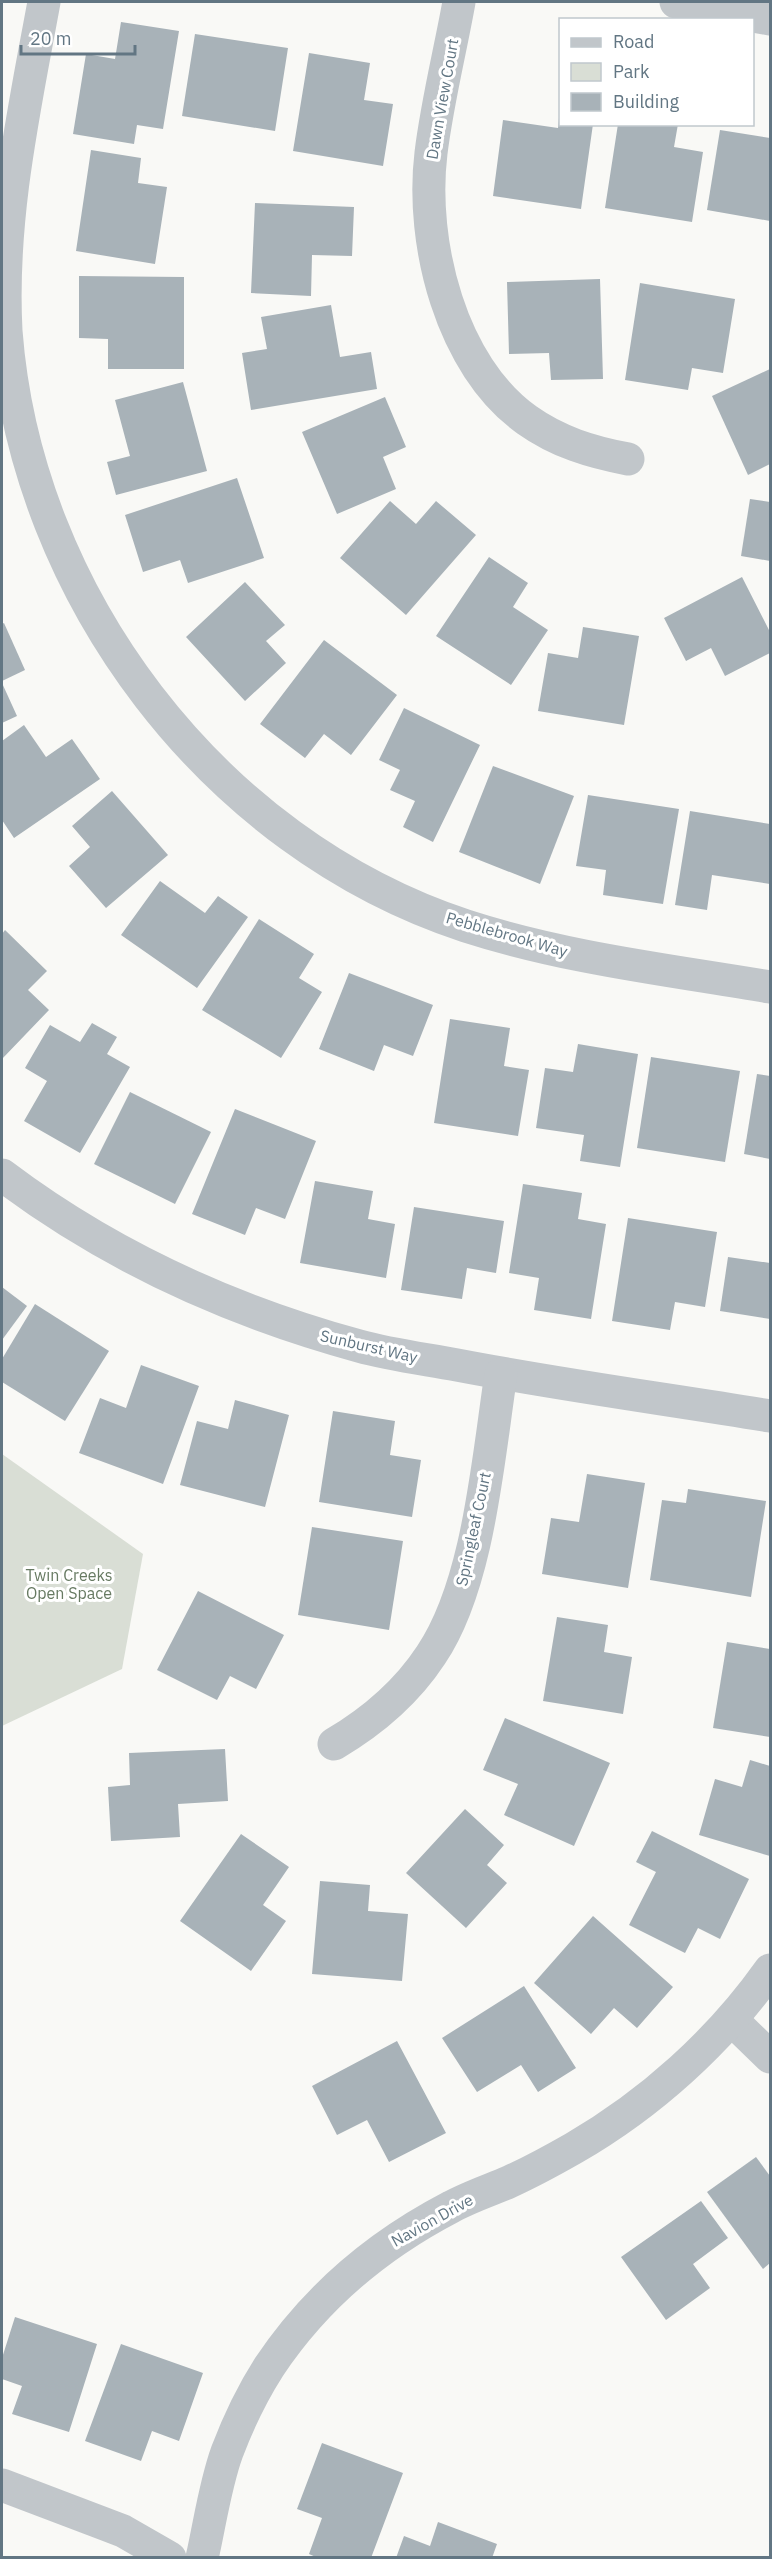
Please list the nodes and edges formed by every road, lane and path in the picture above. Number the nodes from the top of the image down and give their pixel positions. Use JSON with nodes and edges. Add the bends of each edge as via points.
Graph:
{"nodes":[{"id":1,"x":44,"y":2,"type":"edge"},
{"id":2,"x":459,"y":2,"type":"edge"},
{"id":3,"x":676,"y":2,"type":"edge"},
{"id":4,"x":771,"y":19,"type":"edge"},
{"id":5,"x":628,"y":459,"type":"dead end"},
{"id":6,"x":771,"y":987,"type":"edge"},
{"id":7,"x":2,"y":1175,"type":"edge"},
{"id":8,"x":501,"y":1374,"type":"junction"},
{"id":9,"x":771,"y":1416,"type":"edge"},
{"id":10,"x":334,"y":1744,"type":"dead end"},
{"id":11,"x":771,"y":1970,"type":"edge"},
{"id":12,"x":732,"y":2020,"type":"junction"},
{"id":13,"x":771,"y":2057,"type":"edge"},
{"id":14,"x":2,"y":2485,"type":"edge"},
{"id":15,"x":170,"y":2558,"type":"edge"},
{"id":16,"x":202,"y":2558,"type":"edge"}],
"edges":[{"from":1,"to":6,"type":"street","name":"Pebblebrook Way","via":[[9,189],[4,260],[6,332],[33,473],[57,541],[88,606],[126,667],[170,724],[220,776],[274,823],[333,863],[396,897],[464,925],[533,945]]},
{"from":2,"to":5,"type":"street","name":"Dawn View Court","via":[[430,154],[433,246],[448,304],[467,349],[505,402],[550,435],[576,447]]},
{"from":3,"to":4,"type":"street"},
{"from":7,"to":8,"type":"street","name":"Sunburst Way","via":[[124,1254],[200,1291],[292,1326],[362,1347]]},
{"from":8,"to":9,"type":"street","name":"Sunburst Way"},
{"from":8,"to":10,"type":"street","name":"Springleaf Court","via":[[478,1524],[456,1606],[432,1655],[398,1696]]},
{"from":11,"to":12,"type":"street","name":"Navion Drive"},
{"from":12,"to":13,"type":"street"},
{"from":12,"to":16,"type":"street","name":"Navion Drive","via":[[632,2110],[574,2148],[399,2236],[352,2271],[307,2318],[269,2367],[240,2421],[226,2453]]},
{"from":14,"to":15,"type":"street","via":[[123,2531]]}]}
